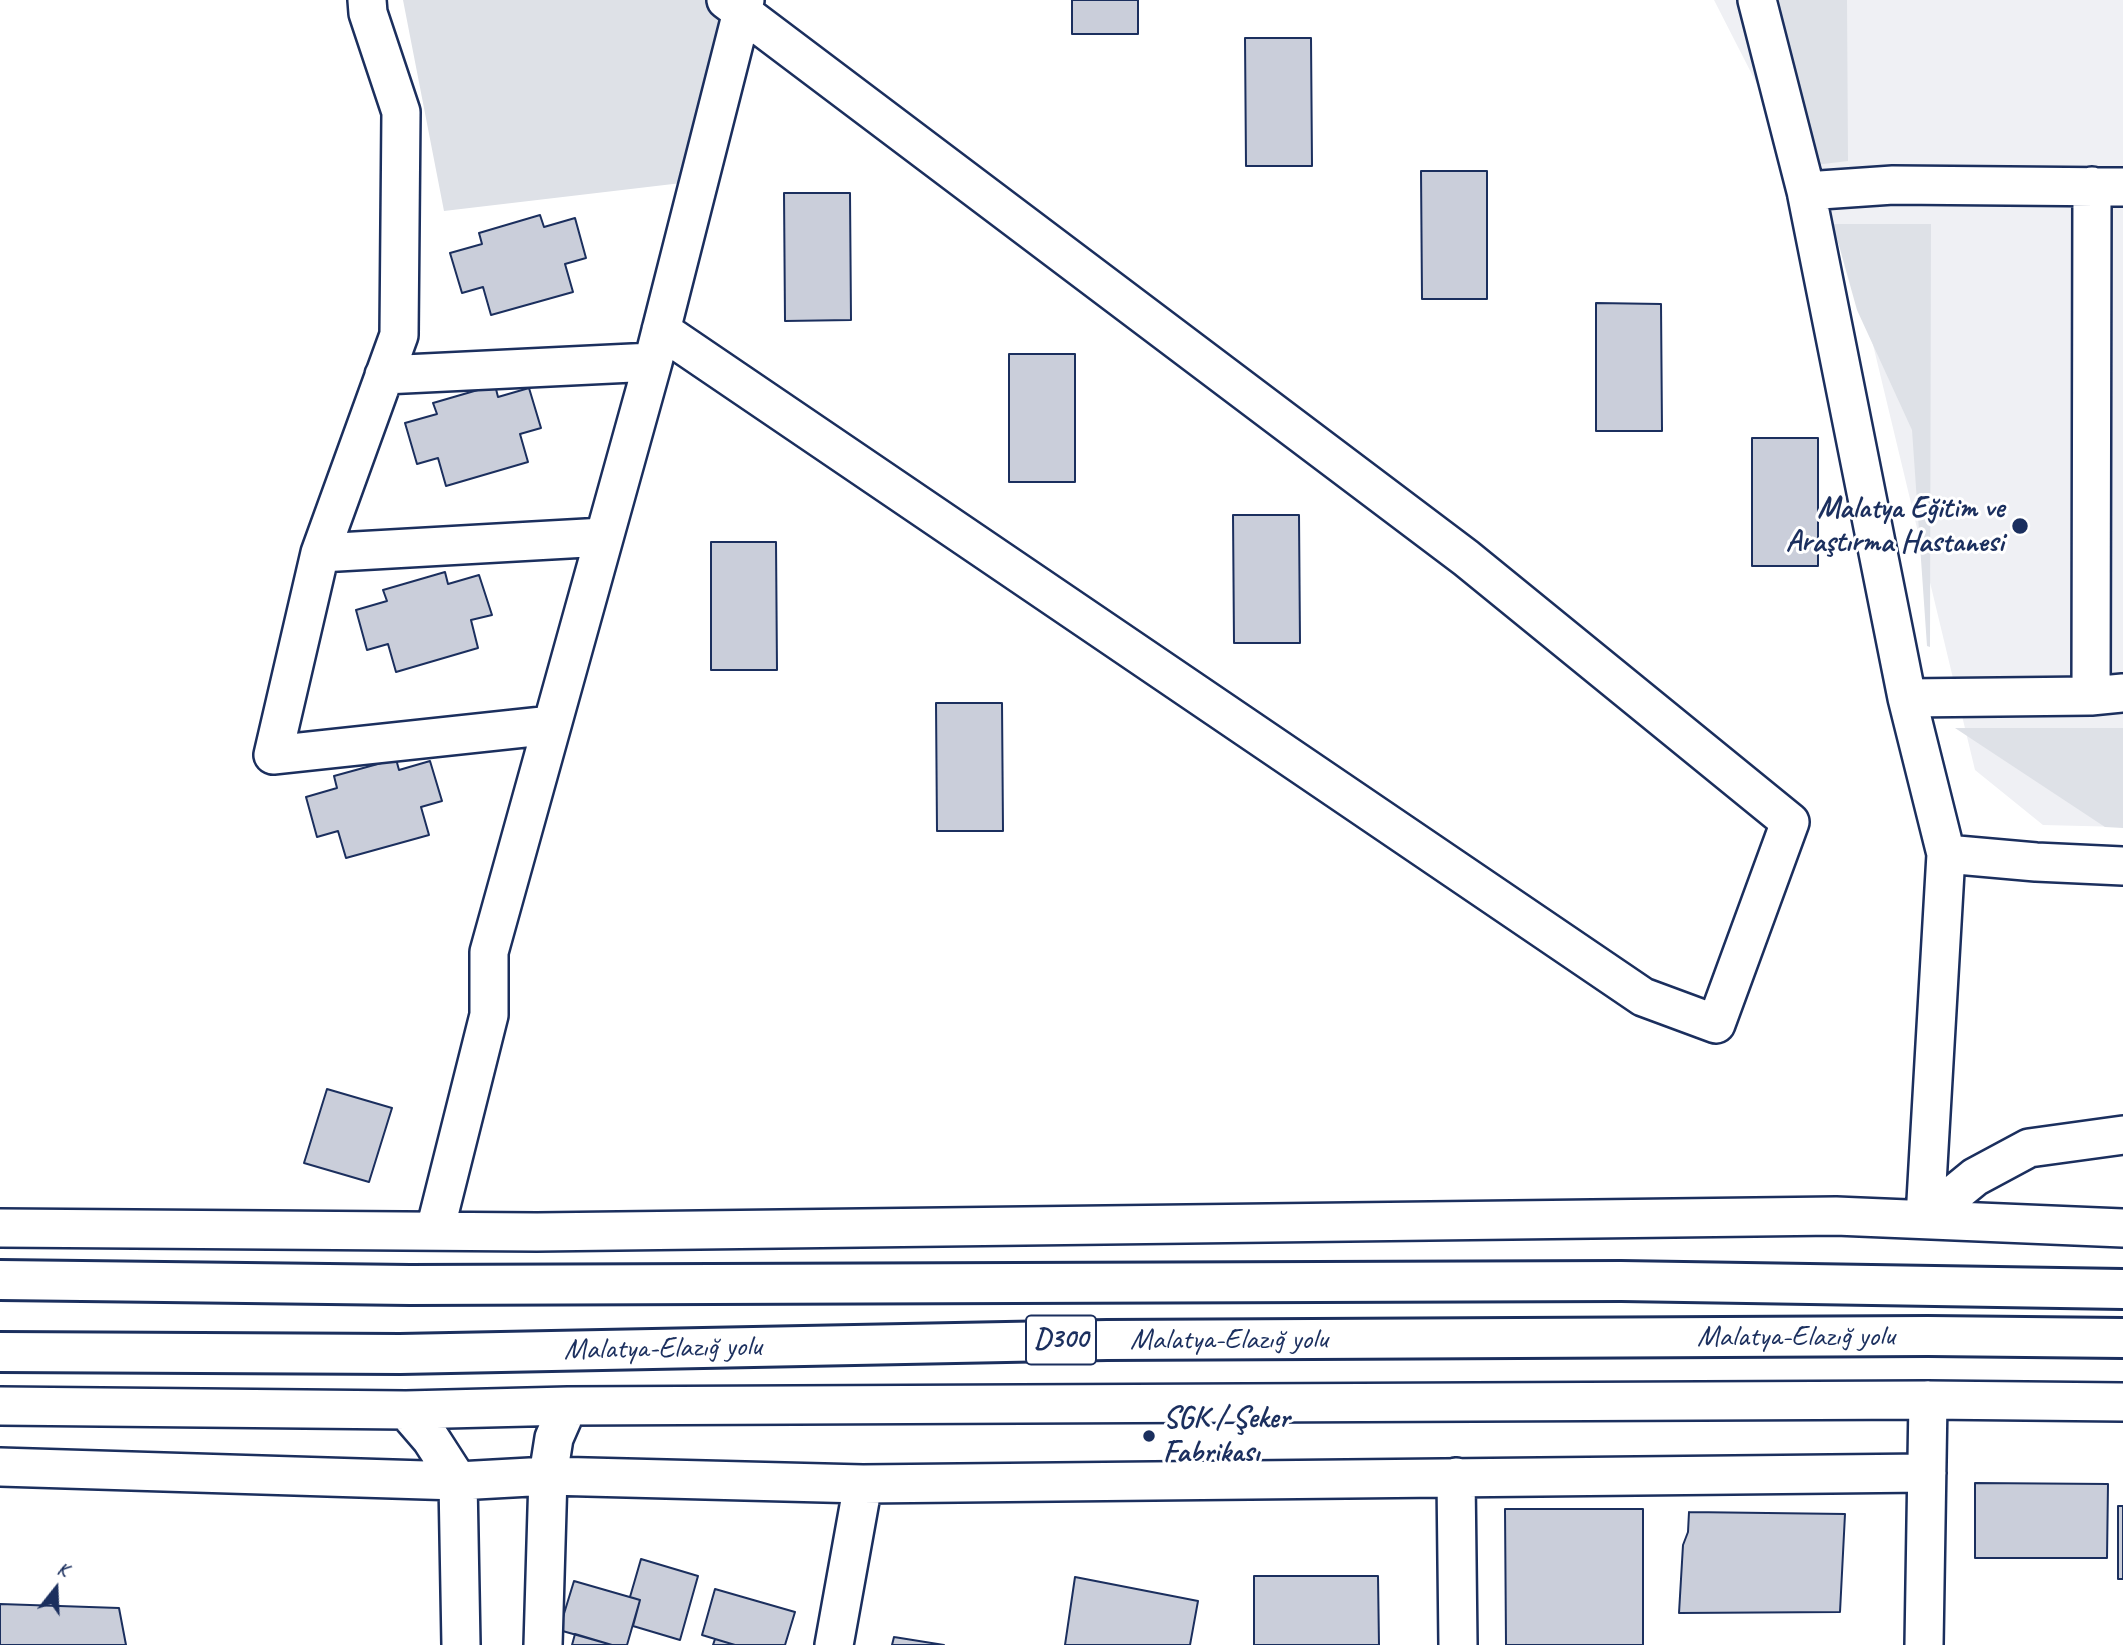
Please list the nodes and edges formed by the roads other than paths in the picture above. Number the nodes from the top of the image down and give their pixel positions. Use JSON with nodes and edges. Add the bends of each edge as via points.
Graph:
{"nodes":[{"id":1,"x":367,"y":0,"type":"edge"},
{"id":2,"x":1757,"y":0,"type":"edge"},
{"id":3,"x":738,"y":4,"type":"edge"},
{"id":4,"x":2108,"y":187,"type":"edge"},
{"id":5,"x":1806,"y":191,"type":"junction"},
{"id":6,"x":657,"y":346,"type":"junction"},
{"id":7,"x":384,"y":375,"type":"junction"},
{"id":8,"x":604,"y":537,"type":"junction"},
{"id":9,"x":320,"y":554,"type":"junction"},
{"id":10,"x":2107,"y":695,"type":"edge"},
{"id":11,"x":1907,"y":698,"type":"junction"},
{"id":12,"x":552,"y":725,"type":"junction"},
{"id":13,"x":1946,"y":854,"type":"junction"},
{"id":14,"x":2123,"y":866,"type":"edge"},
{"id":15,"x":2123,"y":1135,"type":"edge"},
{"id":16,"x":1925,"y":1218,"type":"junction"},
{"id":17,"x":0,"y":1228,"type":"edge"},
{"id":18,"x":2123,"y":1228,"type":"edge"},
{"id":19,"x":435,"y":1230,"type":"junction"},
{"id":20,"x":0,"y":1280,"type":"edge"},
{"id":21,"x":2123,"y":1289,"type":"edge"},
{"id":22,"x":2123,"y":1338,"type":"edge"},
{"id":23,"x":0,"y":1352,"type":"edge"},
{"id":24,"x":1928,"y":1400,"type":"junction"},
{"id":25,"x":2123,"y":1402,"type":"edge"},
{"id":26,"x":0,"y":1406,"type":"edge"},
{"id":27,"x":568,"y":1406,"type":"junction"},
{"id":28,"x":406,"y":1410,"type":"junction"},
{"id":29,"x":0,"y":1467,"type":"edge"},
{"id":30,"x":1927,"y":1473,"type":"junction"},
{"id":31,"x":548,"y":1476,"type":"junction"},
{"id":32,"x":1456,"y":1477,"type":"junction"},
{"id":33,"x":458,"y":1481,"type":"junction"},
{"id":34,"x":863,"y":1484,"type":"junction"},
{"id":35,"x":461,"y":1645,"type":"edge"},
{"id":36,"x":543,"y":1645,"type":"edge"},
{"id":37,"x":834,"y":1645,"type":"edge"},
{"id":38,"x":1458,"y":1645,"type":"edge"},
{"id":39,"x":1924,"y":1645,"type":"edge"}],
"edges":[{"from":1,"to":7,"type":"street","via":[[401,112],[399,335]]},
{"from":2,"to":5,"type":"street"},
{"from":3,"to":6,"type":"street"},
{"from":3,"to":6,"type":"street","via":[[1466,558],[1790,822],[1716,1024],[1643,997]]},
{"from":4,"to":5,"type":"street","via":[[1893,185]]},
{"from":4,"to":10,"type":"street"},
{"from":5,"to":11,"type":"street"},
{"from":6,"to":7,"type":"street"},
{"from":6,"to":8,"type":"street"},
{"from":7,"to":9,"type":"street"},
{"from":8,"to":9,"type":"street"},
{"from":8,"to":12,"type":"street"},
{"from":9,"to":12,"type":"street","via":[[273,755]]},
{"from":10,"to":11,"type":"street"},
{"from":11,"to":13,"type":"street"},
{"from":12,"to":19,"type":"street","via":[[489,952],[489,1015]]},
{"from":13,"to":14,"type":"street"},
{"from":13,"to":16,"type":"street"},
{"from":15,"to":16,"type":"street","via":[[2029,1148],[1975,1177]]},
{"from":16,"to":18,"type":"street"},
{"from":16,"to":19,"type":"street"},
{"from":17,"to":19,"type":"street"},
{"from":20,"to":21,"type":"highway","name":"Malatya-Elazığ yolu","number":"D300","via":[[410,1285],[1621,1281]]},
{"from":22,"to":23,"type":"highway","name":"Malatya-Elazığ yolu","number":"D300","via":[[1107,1339],[400,1354]]},
{"from":24,"to":25,"type":"street"},
{"from":24,"to":27,"type":"street"},
{"from":24,"to":30,"type":"street"},
{"from":26,"to":28,"type":"street"},
{"from":27,"to":28,"type":"street"},
{"from":27,"to":31,"type":"street","via":[[554,1438]]},
{"from":28,"to":33,"type":"street"},
{"from":29,"to":33,"type":"street"},
{"from":30,"to":32,"type":"street"},
{"from":30,"to":39,"type":"street"},
{"from":31,"to":33,"type":"street"},
{"from":31,"to":34,"type":"street"},
{"from":31,"to":36,"type":"street"},
{"from":32,"to":34,"type":"street"},
{"from":32,"to":38,"type":"street"},
{"from":33,"to":35,"type":"street"},
{"from":34,"to":37,"type":"street"}]}
